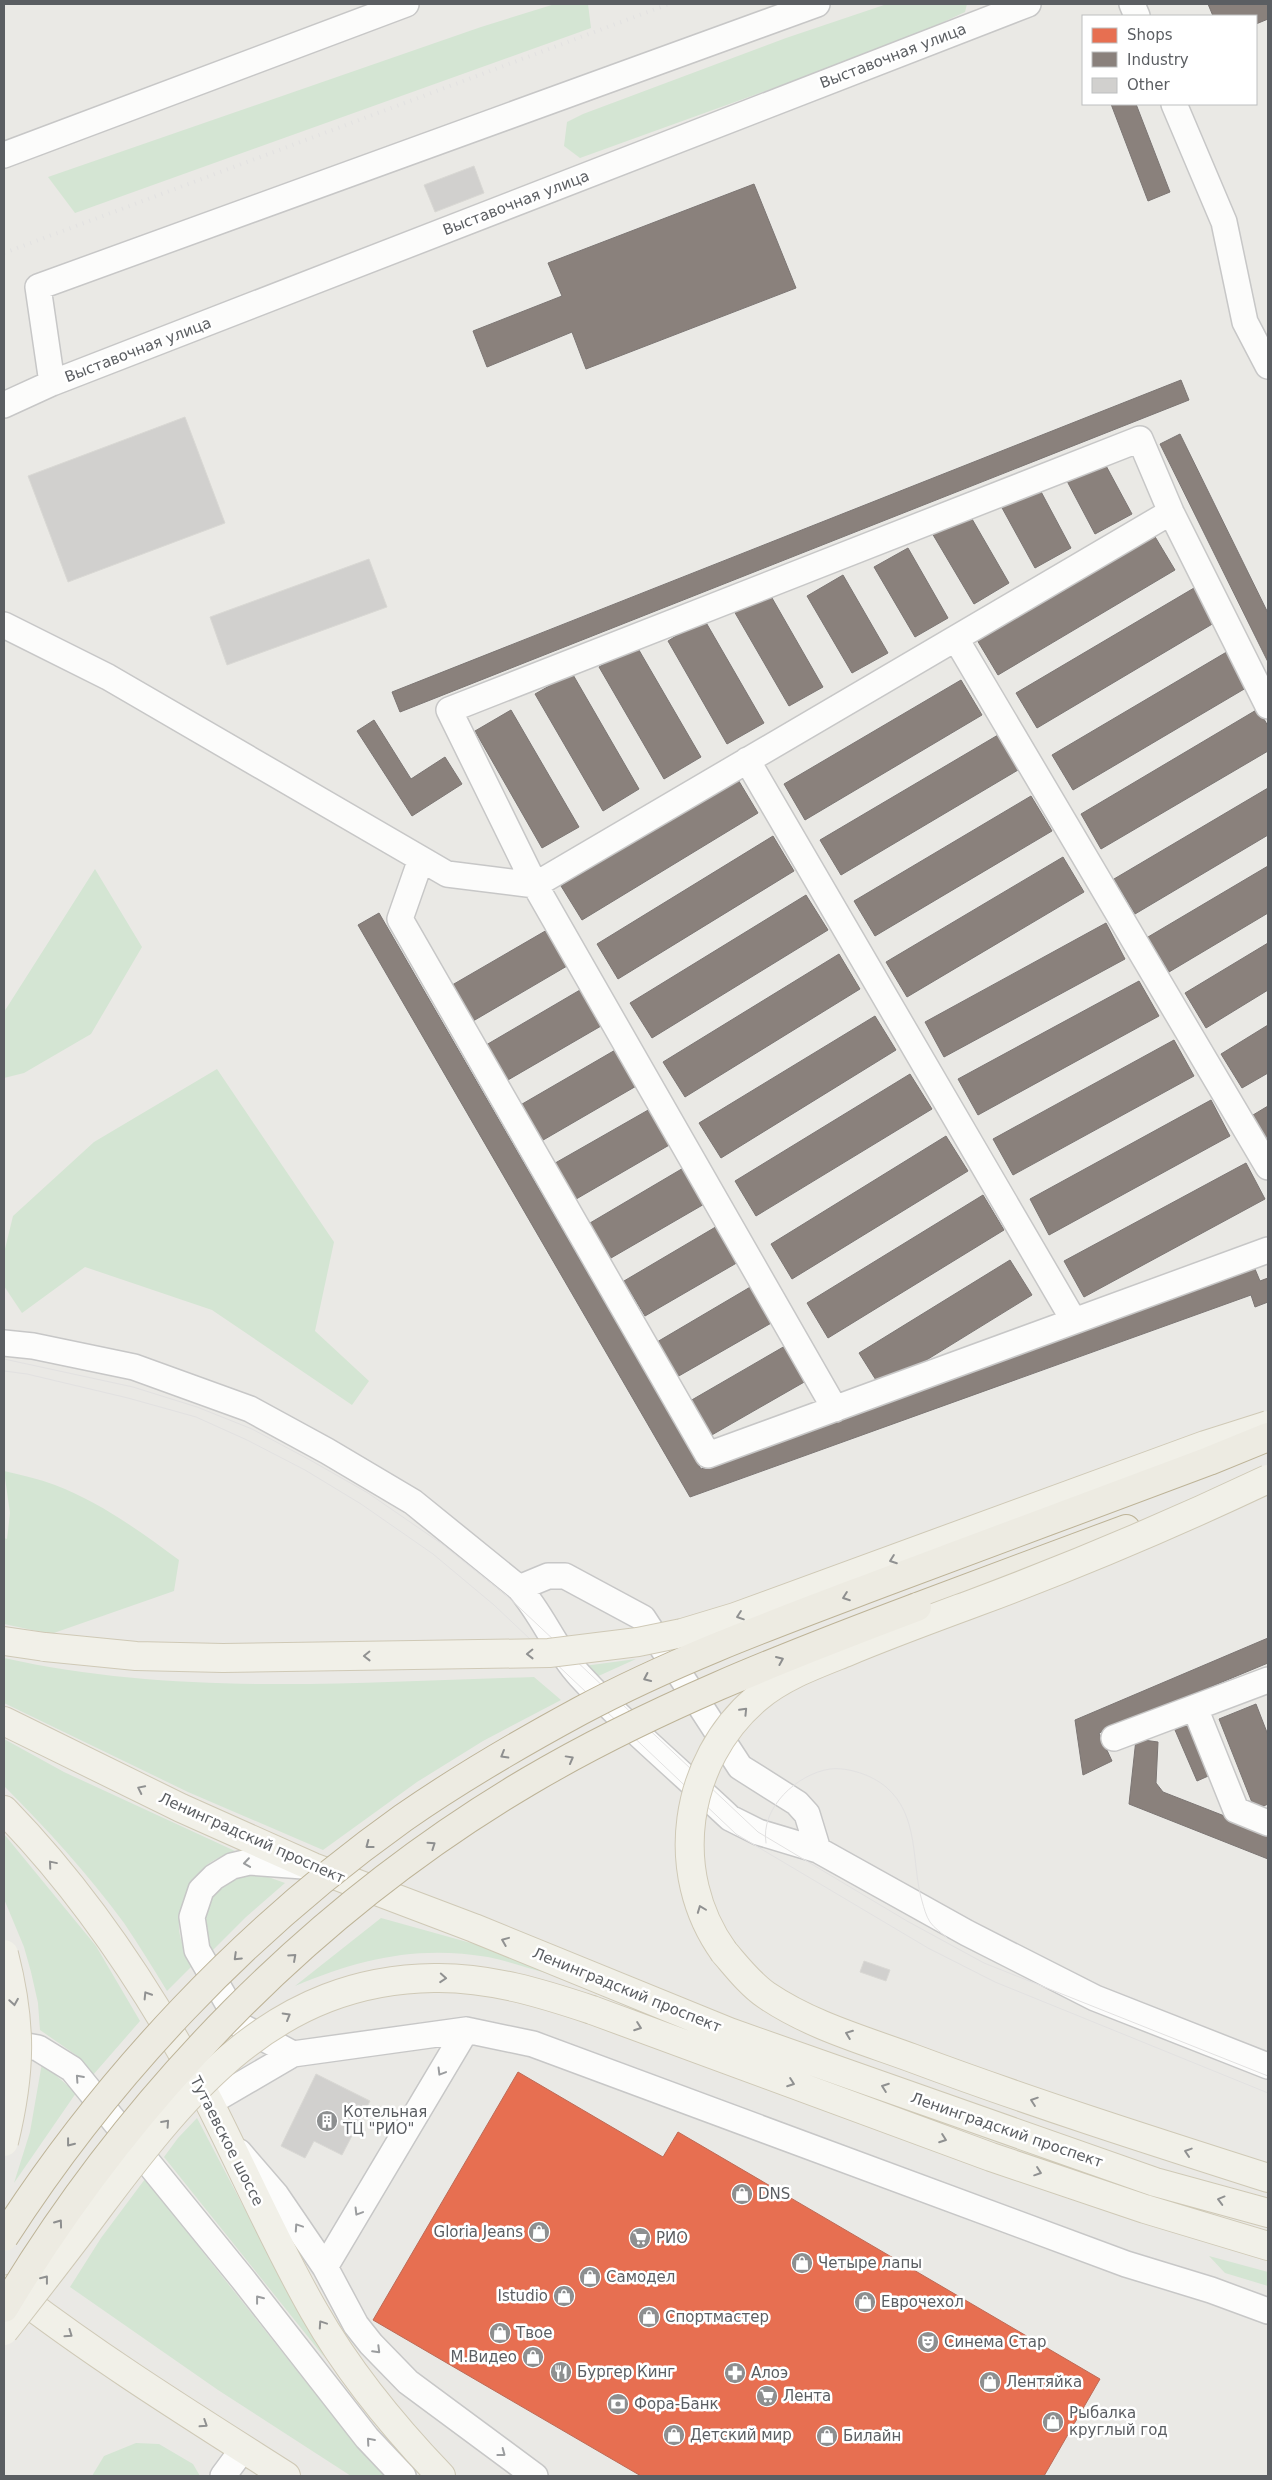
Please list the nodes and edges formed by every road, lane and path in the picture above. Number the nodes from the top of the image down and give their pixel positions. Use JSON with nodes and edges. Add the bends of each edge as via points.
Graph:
{"nodes":[{"id":1,"x":406,"y":4,"type":"edge"},
{"id":2,"x":817,"y":4,"type":"edge"},
{"id":3,"x":1028,"y":4,"type":"edge"},
{"id":4,"x":1174,"y":105,"type":"edge"},
{"id":5,"x":4,"y":155,"type":"edge"},
{"id":6,"x":1268,"y":366,"type":"edge"},
{"id":7,"x":52,"y":383,"type":"junction"},
{"id":8,"x":4,"y":405,"type":"edge"},
{"id":9,"x":1171,"y":512,"type":"junction"},
{"id":10,"x":4,"y":625,"type":"edge"},
{"id":11,"x":956,"y":639,"type":"junction"},
{"id":12,"x":1268,"y":706,"type":"edge"},
{"id":13,"x":747,"y":760,"type":"junction"},
{"id":14,"x":421,"y":859,"type":"junction"},
{"id":15,"x":535,"y":885,"type":"junction"},
{"id":16,"x":1268,"y":1167,"type":"edge"},
{"id":17,"x":1268,"y":1250,"type":"edge"},
{"id":18,"x":1074,"y":1321,"type":"junction"},
{"id":19,"x":4,"y":1343,"type":"edge"},
{"id":20,"x":834,"y":1409,"type":"junction"},
{"id":21,"x":1268,"y":1425,"type":"edge"},
{"id":22,"x":1268,"y":1437,"type":"edge"},
{"id":23,"x":1268,"y":1477,"type":"edge"},
{"id":24,"x":519,"y":1588,"type":"junction"},
{"id":25,"x":4,"y":1641,"type":"edge"},
{"id":26,"x":1268,"y":1680,"type":"edge"},
{"id":27,"x":1195,"y":1708,"type":"junction"},
{"id":28,"x":4,"y":1721,"type":"edge"},
{"id":29,"x":1114,"y":1738,"type":"dead end"},
{"id":30,"x":4,"y":1810,"type":"edge"},
{"id":31,"x":1268,"y":1823,"type":"edge"},
{"id":32,"x":818,"y":1850,"type":"junction"},
{"id":33,"x":313,"y":1867,"type":"junction"},
{"id":34,"x":4,"y":1954,"type":"edge"},
{"id":35,"x":466,"y":2030,"type":"junction"},
{"id":36,"x":4,"y":2042,"type":"edge"},
{"id":37,"x":293,"y":2054,"type":"junction"},
{"id":38,"x":1268,"y":2066,"type":"edge"},
{"id":39,"x":209,"y":2103,"type":"junction"},
{"id":40,"x":224,"y":2135,"type":"junction"},
{"id":41,"x":4,"y":2142,"type":"edge"},
{"id":42,"x":1268,"y":2178,"type":"edge"},
{"id":43,"x":1268,"y":2213,"type":"edge"},
{"id":44,"x":4,"y":2237,"type":"edge"},
{"id":45,"x":1268,"y":2246,"type":"edge"},
{"id":46,"x":326,"y":2268,"type":"junction"},
{"id":47,"x":4,"y":2273,"type":"edge"},
{"id":48,"x":4,"y":2284,"type":"edge"},
{"id":49,"x":17,"y":2306,"type":"edge"},
{"id":50,"x":1268,"y":2312,"type":"edge"},
{"id":51,"x":356,"y":2326,"type":"junction"},
{"id":52,"x":4,"y":2331,"type":"edge"},
{"id":53,"x":359,"y":2379,"type":"junction"},
{"id":54,"x":243,"y":2449,"type":"junction"},
{"id":55,"x":223,"y":2476,"type":"edge"},
{"id":56,"x":286,"y":2476,"type":"edge"},
{"id":57,"x":403,"y":2476,"type":"edge"},
{"id":58,"x":441,"y":2476,"type":"edge"},
{"id":59,"x":535,"y":2476,"type":"edge"}],
"edges":[{"from":1,"to":5,"type":"street"},
{"from":2,"to":7,"type":"street","via":[[38,287]]},
{"from":3,"to":7,"type":"street","name":"Выставочная улица"},
{"from":4,"to":6,"type":"street","via":[[1224,222],[1245,322]]},
{"from":7,"to":8,"type":"street","name":"Выставочная улица"},
{"from":9,"to":11,"type":"street"},
{"from":9,"to":12,"type":"street"},
{"from":9,"to":15,"type":"street","via":[[1140,439],[449,710]]},
{"from":10,"to":14,"type":"street","via":[[108,677]]},
{"from":11,"to":13,"type":"street"},
{"from":11,"to":16,"type":"street"},
{"from":13,"to":15,"type":"street"},
{"from":13,"to":18,"type":"street"},
{"from":14,"to":15,"type":"street","via":[[447,874]]},
{"from":14,"to":20,"type":"street","via":[[400,919],[708,1455]]},
{"from":15,"to":20,"type":"street"},
{"from":17,"to":18,"type":"street"},
{"from":18,"to":20,"type":"street"},
{"from":19,"to":24,"type":"street","via":[[134,1367],[250,1409],[413,1502]]},
{"from":21,"to":25,"type":"main road","one_way":true,"bridge":true,"via":[[1205,1445],[735,1618],[638,1642],[550,1653],[242,1658],[136,1656]]},
{"from":22,"to":44,"type":"highway","one_way":true,"bridge":true,"via":[[802,1613],[683,1662],[580,1711],[458,1782],[402,1819],[320,1883],[205,1988],[115,2086],[68,2144]]},
{"from":42,"to":23,"type":"main road","one_way":true,"bridge":true,"via":[[936,2067],[808,2019],[765,1994],[724,1952],[696,1897],[690,1860],[690,1816],[696,1792],[714,1750],[728,1729],[758,1697],[813,1665],[1058,1572],[1187,1518]]},
{"from":49,"to":23,"type":"highway","one_way":true,"bridge":true,"via":[[52,2232],[100,2166],[141,2113],[231,2015],[354,1904],[422,1851],[477,1814],[597,1743],[732,1680],[822,1643]]},
{"from":24,"to":32,"type":"street","via":[[536,1607],[551,1638],[580,1676],[730,1818],[758,1832]]},
{"from":24,"to":32,"type":"street","via":[[548,1576],[565,1576],[643,1618],[740,1767],[797,1803],[807,1814]]},
{"from":26,"to":27,"type":"street"},
{"from":27,"to":29,"type":"street"},
{"from":27,"to":31,"type":"street","via":[[1236,1810]]},
{"from":33,"to":28,"type":"main road","name":"Ленинградский проспект","one_way":true,"via":[[181,1808]]},
{"from":39,"to":30,"type":"main road","name":"Тутаевское шоссе","one_way":true,"via":[[177,2045],[94,1917]]},
{"from":32,"to":38,"type":"street","via":[[967,1933],[1095,1998]]},
{"from":33,"to":37,"type":"street","one_way":true,"via":[[249,1862],[232,1866],[201,1890],[192,1917],[197,1950],[242,2026]]},
{"from":43,"to":33,"type":"main road","name":"Ленинградский проспект","one_way":true,"via":[[1155,2182],[729,2032],[474,1928]]},
{"from":34,"to":41,"type":"main road","one_way":true,"bridge":true,"via":[[18,2043],[18,2073]]},
{"from":35,"to":37,"type":"street"},
{"from":35,"to":46,"type":"street","one_way":true},
{"from":35,"to":50,"type":"street","via":[[533,2044],[1126,2264],[1211,2290]]},
{"from":57,"to":36,"type":"street","one_way":true,"via":[[367,2438],[72,2069],[38,2048]]},
{"from":37,"to":39,"type":"street"},
{"from":39,"to":40,"type":"main road","name":"Тутаевское шоссе"},
{"from":46,"to":40,"type":"street","one_way":true,"via":[[276,2195]]},
{"from":53,"to":40,"type":"main road","name":"Тутаевское шоссе","one_way":true,"via":[[310,2305]]},
{"from":52,"to":45,"type":"main road","name":"Ленинградский проспект","one_way":true,"bridge":true,"via":[[146,2145],[210,2074],[244,2045],[297,2010],[345,1990],[388,1981],[436,1978],[485,1981],[526,1990],[592,2010],[992,2157],[1145,2209]]},
{"from":46,"to":51,"type":"street"},
{"from":47,"to":49,"type":"street"},
{"from":48,"to":49,"type":"main road"},
{"from":49,"to":54,"type":"main road","one_way":true},
{"from":51,"to":53,"type":"street","via":[[351,2340]]},
{"from":51,"to":59,"type":"street","one_way":true,"via":[[408,2382]]},
{"from":53,"to":58,"type":"main road","name":"Тутаевское шоссе","via":[[392,2422]]},
{"from":54,"to":55,"type":"street"},
{"from":54,"to":56,"type":"main road"}]}
